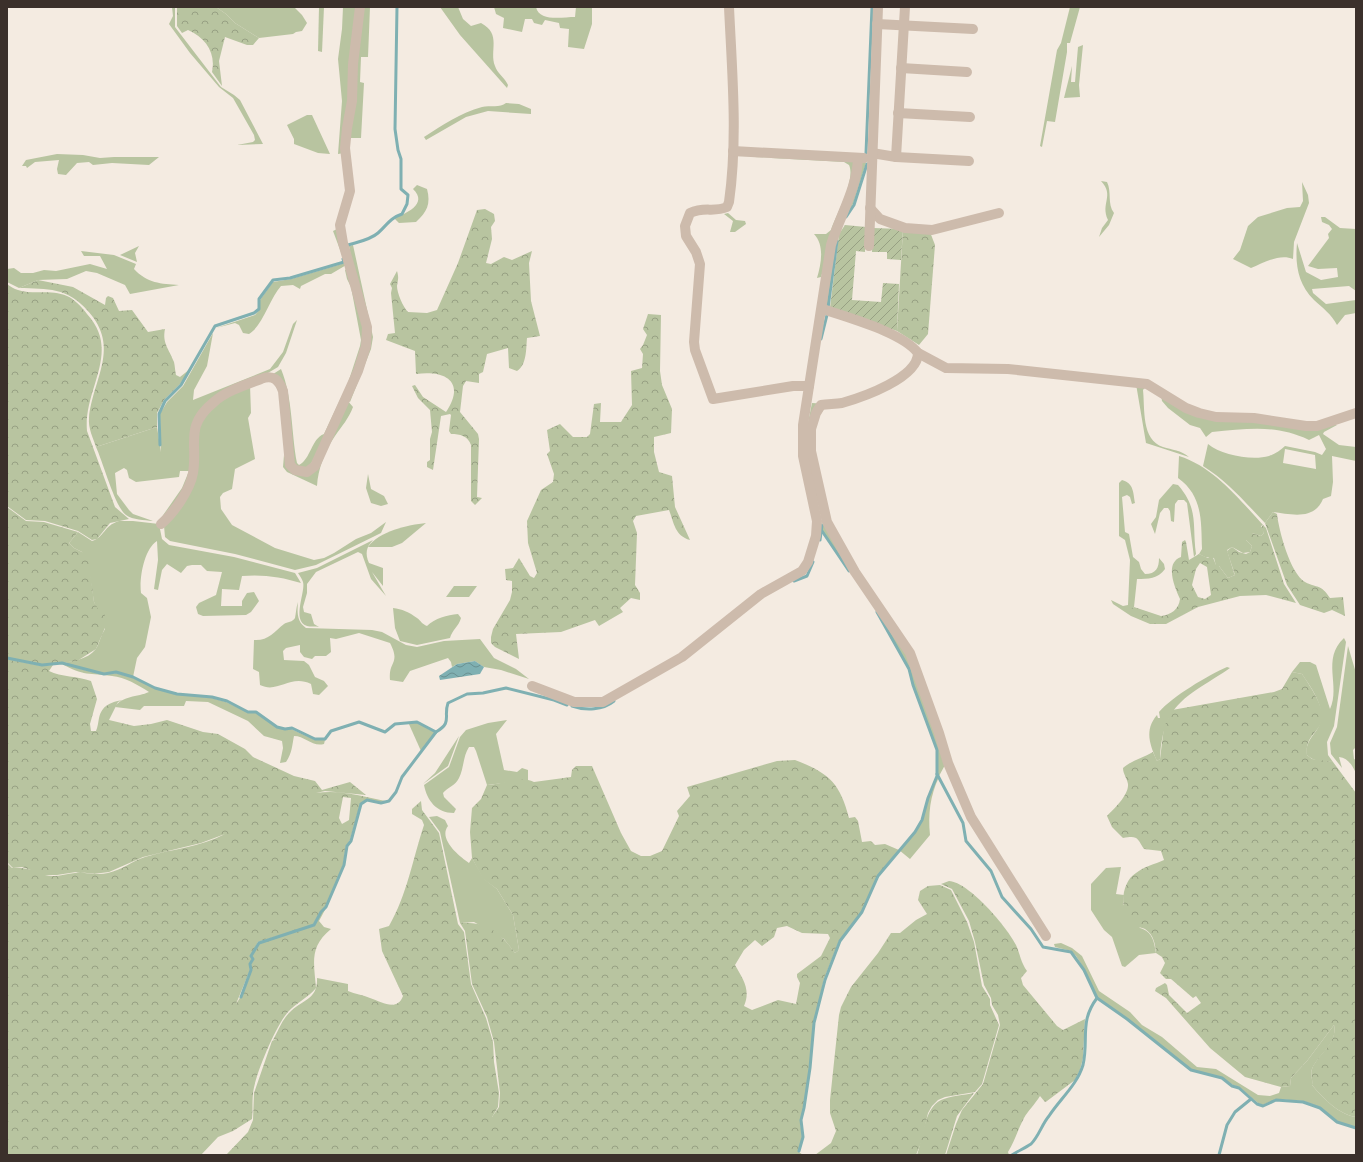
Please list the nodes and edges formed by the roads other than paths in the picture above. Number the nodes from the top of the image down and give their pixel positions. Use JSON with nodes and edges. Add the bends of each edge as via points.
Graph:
{"nodes":[{"id":1,"x":360,"y":7,"type":"edge"},
{"id":2,"x":729,"y":7,"type":"edge"},
{"id":3,"x":878,"y":7,"type":"edge"},
{"id":4,"x":905,"y":7,"type":"edge"},
{"id":5,"x":877,"y":24,"type":"junction"},
{"id":6,"x":904,"y":25,"type":"junction"},
{"id":7,"x":972,"y":29,"type":"dead end"},
{"id":8,"x":901,"y":68,"type":"junction"},
{"id":9,"x":967,"y":72,"type":"dead end"},
{"id":10,"x":898,"y":113,"type":"junction"},
{"id":11,"x":970,"y":117,"type":"dead end"},
{"id":12,"x":733,"y":151,"type":"junction"},
{"id":13,"x":872,"y":155,"type":"junction"},
{"id":14,"x":896,"y":156,"type":"junction"},
{"id":15,"x":858,"y":158,"type":"junction"},
{"id":16,"x":969,"y":161,"type":"dead end"},
{"id":17,"x":870,"y":208,"type":"junction"},
{"id":18,"x":999,"y":213,"type":"dead end"},
{"id":19,"x":869,"y":246,"type":"dead end"},
{"id":20,"x":822,"y":309,"type":"junction"},
{"id":21,"x":918,"y":353,"type":"junction"},
{"id":22,"x":809,"y":386,"type":"junction"},
{"id":23,"x":1356,"y":413,"type":"edge"},
{"id":24,"x":161,"y":524,"type":"dead end"},
{"id":25,"x":532,"y":686,"type":"dead end"},
{"id":26,"x":1046,"y":936,"type":"dead end"}],
"edges":[{"from":1,"to":24,"type":"street","via":[[353,64],[352,102],[346,128],[345,148],[350,191],[340,226],[367,327],[366,346],[358,371],[315,466],[307,472],[295,470],[290,465],[283,391],[275,378],[266,377],[243,386],[214,402],[196,425],[193,438],[194,472],[191,481],[168,518]]},
{"from":2,"to":12,"type":"street"},
{"from":3,"to":5,"type":"street"},
{"from":4,"to":6,"type":"street"},
{"from":5,"to":6,"type":"street"},
{"from":5,"to":13,"type":"street"},
{"from":6,"to":7,"type":"street"},
{"from":6,"to":8,"type":"street"},
{"from":8,"to":9,"type":"street"},
{"from":8,"to":10,"type":"street"},
{"from":10,"to":11,"type":"street"},
{"from":10,"to":14,"type":"street"},
{"from":12,"to":15,"type":"street"},
{"from":12,"to":22,"type":"street","via":[[727,207],[712,210],[700,208],[690,213],[685,226],[686,236],[700,264],[695,350],[713,399],[793,386]]},
{"from":13,"to":14,"type":"street"},
{"from":13,"to":15,"type":"street"},
{"from":13,"to":17,"type":"street"},
{"from":14,"to":16,"type":"street"},
{"from":15,"to":20,"type":"street","via":[[858,172],[853,190],[831,244]]},
{"from":17,"to":18,"type":"street","via":[[880,219],[905,228],[932,230]]},
{"from":17,"to":19,"type":"street"},
{"from":20,"to":21,"type":"street","via":[[908,342]]},
{"from":20,"to":22,"type":"street"},
{"from":21,"to":23,"type":"street","via":[[946,368],[1008,369],[1147,384],[1186,408],[1216,417],[1254,418],[1318,426]]},
{"from":21,"to":26,"type":"street","via":[[918,360],[906,375],[841,403],[821,405],[811,429],[811,451],[817,481],[827,522],[856,572],[910,653],[948,764],[971,817]]},
{"from":22,"to":25,"type":"street","via":[[802,440],[806,477],[817,520],[814,542],[808,562],[802,571],[761,594],[682,657],[603,702],[574,702]]}]}
